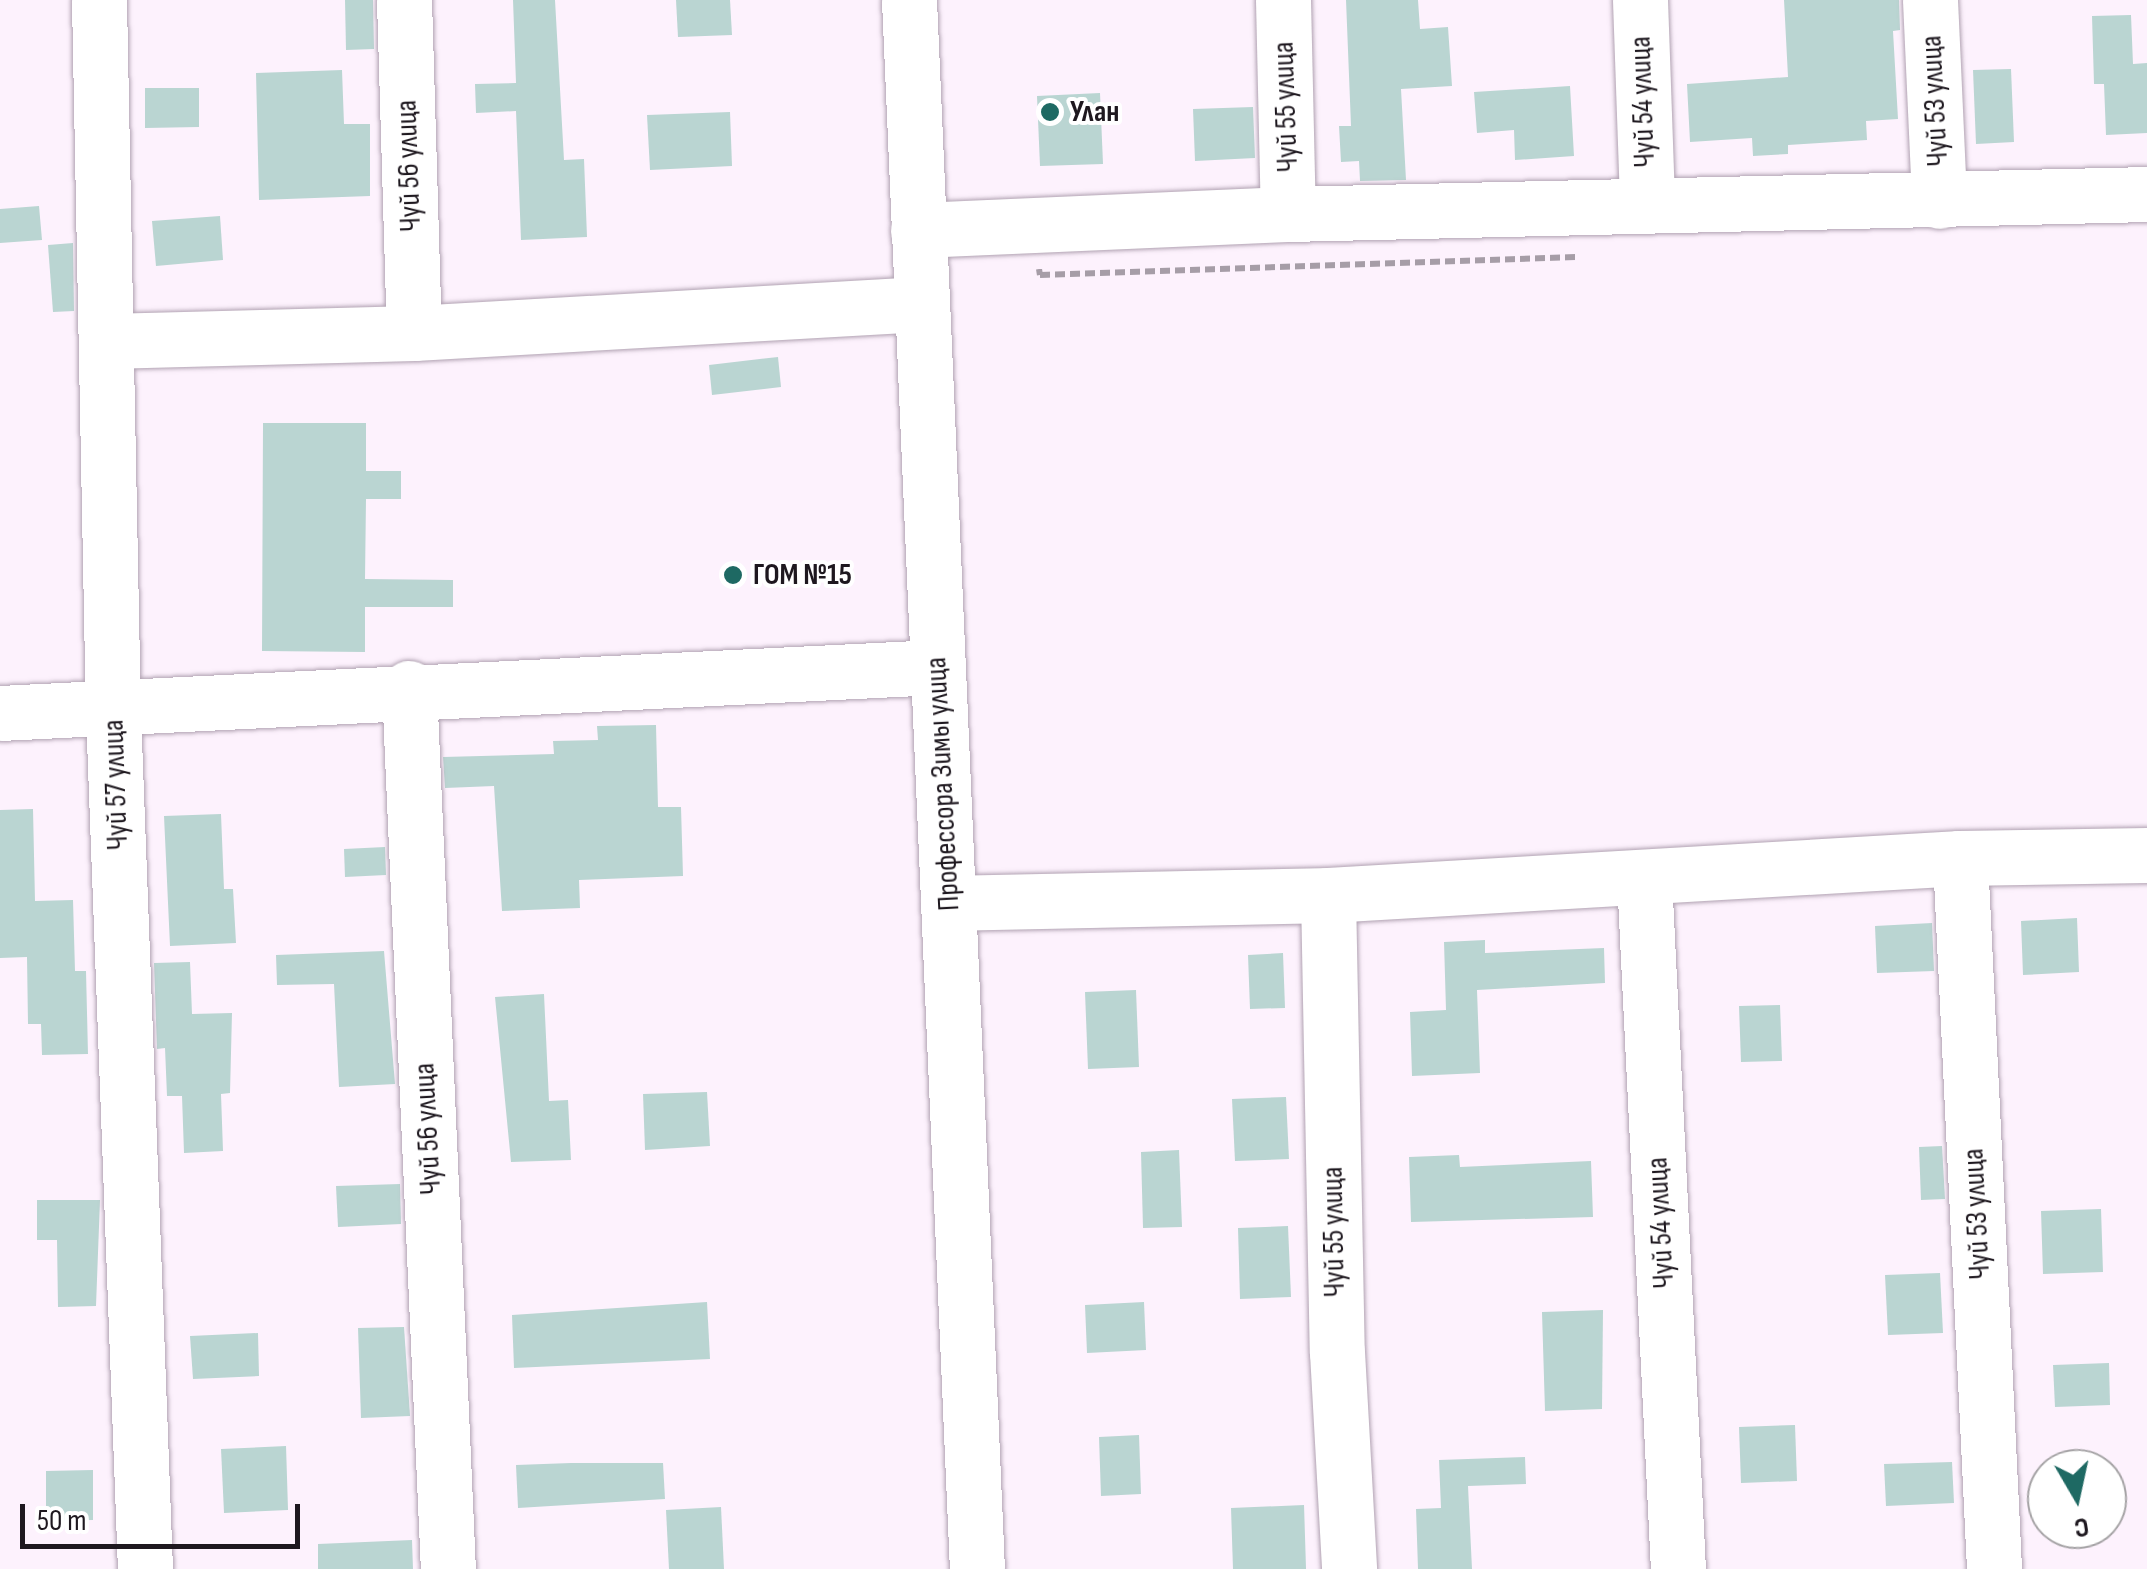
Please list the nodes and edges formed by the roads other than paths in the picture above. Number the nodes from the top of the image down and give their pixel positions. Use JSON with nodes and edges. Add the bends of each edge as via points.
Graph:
{"nodes":[{"id":1,"x":98,"y":0,"type":"edge"},
{"id":2,"x":404,"y":0,"type":"edge"},
{"id":3,"x":910,"y":0,"type":"edge"},
{"id":4,"x":1283,"y":0,"type":"edge"},
{"id":5,"x":1640,"y":0,"type":"edge"},
{"id":6,"x":1930,"y":0,"type":"edge"},
{"id":7,"x":2147,"y":194,"type":"edge"},
{"id":8,"x":1940,"y":201,"type":"junction"},
{"id":9,"x":1647,"y":204,"type":"junction"},
{"id":10,"x":1288,"y":214,"type":"junction"},
{"id":11,"x":918,"y":230,"type":"junction"},
{"id":12,"x":921,"y":304,"type":"junction"},
{"id":13,"x":414,"y":333,"type":"junction"},
{"id":14,"x":106,"y":341,"type":"junction"},
{"id":15,"x":938,"y":667,"type":"junction"},
{"id":16,"x":409,"y":688,"type":"junction"},
{"id":17,"x":113,"y":713,"type":"junction"},
{"id":18,"x":0,"y":714,"type":"edge"},
{"id":19,"x":2147,"y":855,"type":"edge"},
{"id":20,"x":1960,"y":858,"type":"junction"},
{"id":21,"x":1644,"y":877,"type":"junction"},
{"id":22,"x":1328,"y":896,"type":"junction"},
{"id":23,"x":948,"y":904,"type":"junction"},
{"id":24,"x":145,"y":1569,"type":"edge"},
{"id":25,"x":448,"y":1569,"type":"edge"},
{"id":26,"x":976,"y":1569,"type":"edge"},
{"id":27,"x":1349,"y":1569,"type":"edge"},
{"id":28,"x":1678,"y":1569,"type":"edge"},
{"id":29,"x":1994,"y":1569,"type":"edge"}],
"edges":[{"from":1,"to":14,"type":"street","name":"Чуй 57 улица"},
{"from":2,"to":13,"type":"street","name":"Чуй 56 улица"},
{"from":3,"to":11,"type":"street","name":"Профессора Зимы улица"},
{"from":4,"to":10,"type":"street","name":"Чуй 55 улица"},
{"from":5,"to":9,"type":"street","name":"Чуй 54 улица"},
{"from":6,"to":8,"type":"street","name":"Чуй 53 улица"},
{"from":7,"to":8,"type":"street"},
{"from":8,"to":9,"type":"street"},
{"from":9,"to":10,"type":"street"},
{"from":10,"to":11,"type":"street"},
{"from":11,"to":12,"type":"street","name":"Профессора Зимы улица"},
{"from":12,"to":13,"type":"street"},
{"from":12,"to":15,"type":"street","name":"Профессора Зимы улица"},
{"from":13,"to":14,"type":"street"},
{"from":14,"to":17,"type":"street","name":"Чуй 57 улица"},
{"from":15,"to":16,"type":"street"},
{"from":15,"to":23,"type":"street","name":"Профессора Зимы улица"},
{"from":16,"to":17,"type":"street"},
{"from":16,"to":25,"type":"street","name":"Чуй 56 улица"},
{"from":17,"to":18,"type":"street"},
{"from":17,"to":24,"type":"street","name":"Чуй 57 улица"},
{"from":19,"to":20,"type":"street"},
{"from":20,"to":21,"type":"street"},
{"from":20,"to":29,"type":"street","name":"Чуй 53 улица"},
{"from":21,"to":22,"type":"street"},
{"from":21,"to":28,"type":"street","name":"Чуй 54 улица"},
{"from":22,"to":23,"type":"street"},
{"from":22,"to":27,"type":"street","name":"Чуй 55 улица","via":[[1337,1352]]},
{"from":23,"to":26,"type":"street","name":"Профессора Зимы улица"}]}
